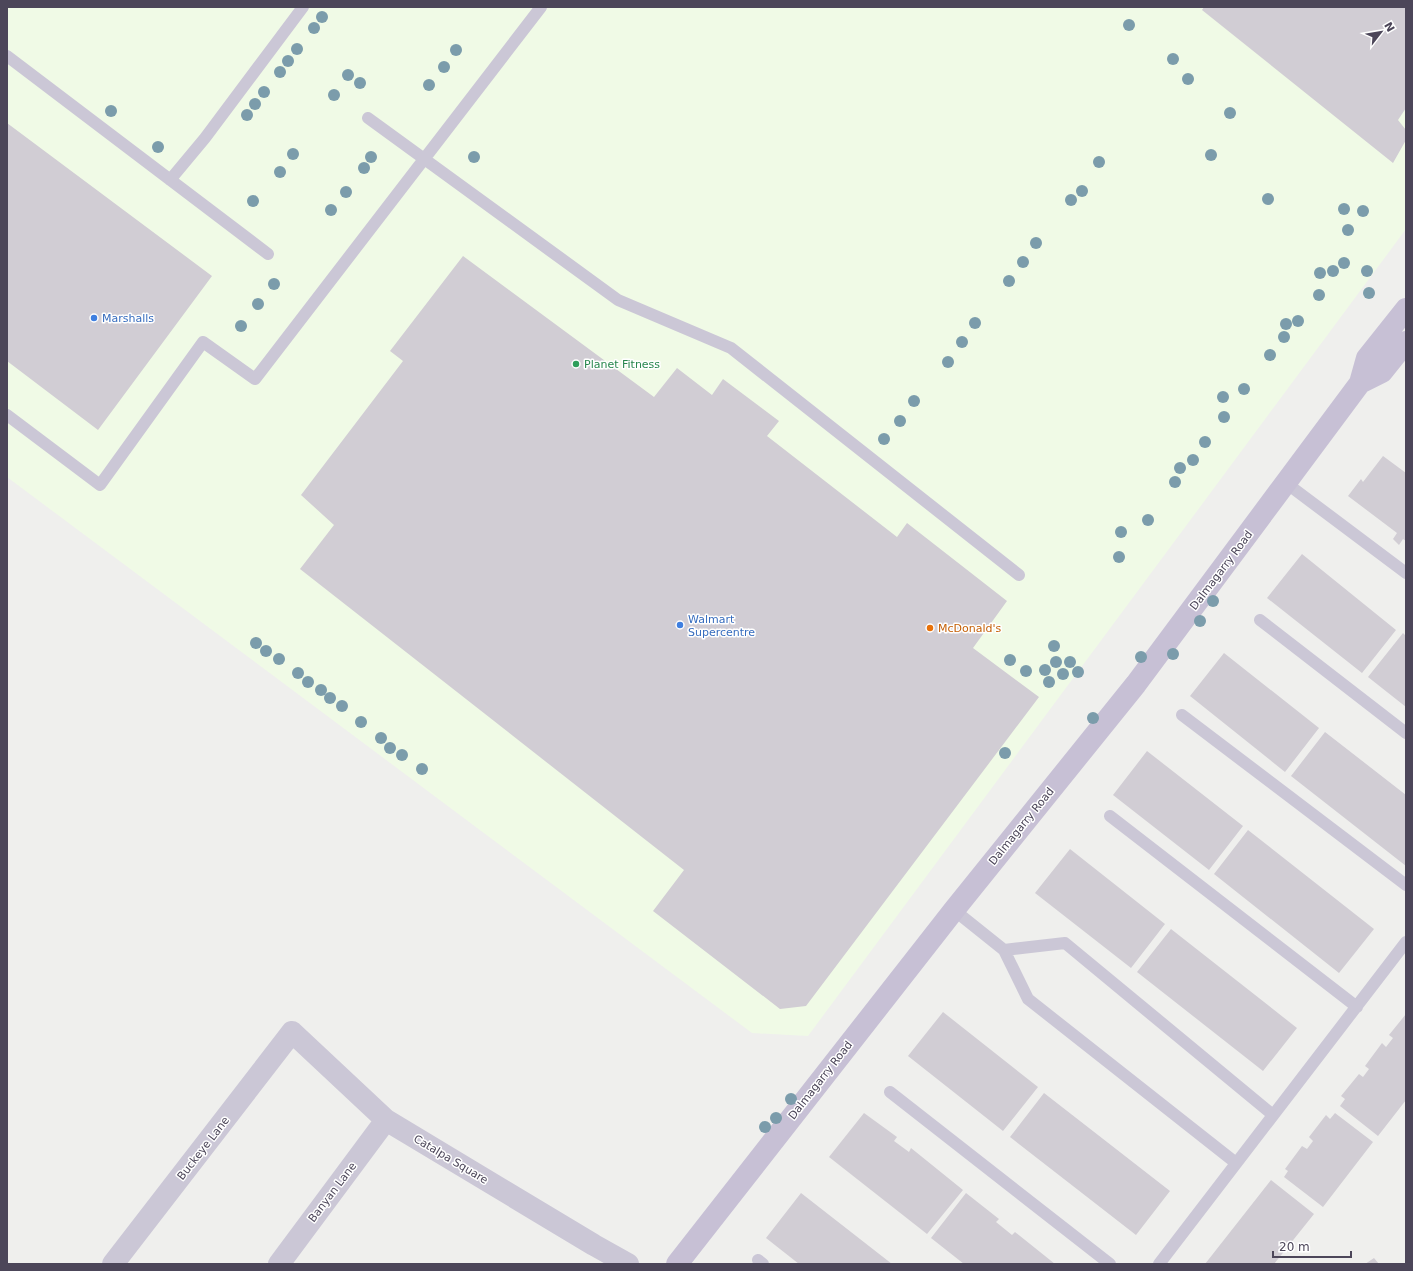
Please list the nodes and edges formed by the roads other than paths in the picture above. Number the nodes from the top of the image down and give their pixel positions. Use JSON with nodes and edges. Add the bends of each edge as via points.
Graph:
{"nodes":[{"id":1,"x":303,"y":7,"type":"edge"},
{"id":2,"x":541,"y":7,"type":"edge"},
{"id":3,"x":7,"y":56,"type":"edge"},
{"id":4,"x":368,"y":118,"type":"dead end"},
{"id":5,"x":425,"y":159,"type":"junction"},
{"id":6,"x":170,"y":180,"type":"junction"},
{"id":7,"x":268,"y":254,"type":"dead end"},
{"id":8,"x":1406,"y":310,"type":"edge"},
{"id":9,"x":1406,"y":342,"type":"edge"},
{"id":10,"x":1360,"y":383,"type":"junction"},
{"id":11,"x":7,"y":415,"type":"edge"},
{"id":12,"x":1286,"y":483,"type":"junction"},
{"id":13,"x":1406,"y":573,"type":"edge"},
{"id":14,"x":1019,"y":575,"type":"dead end"},
{"id":15,"x":1260,"y":620,"type":"dead end"},
{"id":16,"x":1182,"y":715,"type":"dead end"},
{"id":17,"x":1406,"y":733,"type":"edge"},
{"id":18,"x":1110,"y":816,"type":"dead end"},
{"id":19,"x":1406,"y":885,"type":"edge"},
{"id":20,"x":954,"y":910,"type":"junction"},
{"id":21,"x":1406,"y":942,"type":"edge"},
{"id":22,"x":1004,"y":950,"type":"junction"},
{"id":23,"x":1357,"y":1006,"type":"junction"},
{"id":24,"x":292,"y":1032,"type":"joint"},
{"id":25,"x":890,"y":1092,"type":"dead end"},
{"id":26,"x":1273,"y":1115,"type":"junction"},
{"id":27,"x":386,"y":1120,"type":"junction"},
{"id":28,"x":1236,"y":1163,"type":"junction"},
{"id":29,"x":113,"y":1264,"type":"edge"},
{"id":30,"x":279,"y":1264,"type":"edge"},
{"id":31,"x":628,"y":1264,"type":"edge"},
{"id":32,"x":676,"y":1264,"type":"edge"},
{"id":33,"x":1110,"y":1264,"type":"edge"},
{"id":34,"x":1159,"y":1264,"type":"edge"}],
"edges":[{"from":1,"to":6,"type":"lane","via":[[205,138]]},
{"from":2,"to":5,"type":"lane"},
{"from":3,"to":6,"type":"lane"},
{"from":4,"to":5,"type":"lane"},
{"from":5,"to":11,"type":"lane","via":[[255,379],[203,342],[100,485]]},
{"from":5,"to":14,"type":"lane","via":[[618,300],[731,348]]},
{"from":6,"to":7,"type":"lane"},
{"from":8,"to":10,"type":"street","name":"Dalmagarry Road","via":[[1367,358]]},
{"from":9,"to":10,"type":"street","name":"Dalmagarry Road","via":[[1382,372]]},
{"from":10,"to":12,"type":"street","name":"Dalmagarry Road"},
{"from":12,"to":13,"type":"lane"},
{"from":12,"to":20,"type":"street","name":"Dalmagarry Road","via":[[1136,684]]},
{"from":15,"to":17,"type":"lane"},
{"from":16,"to":19,"type":"lane"},
{"from":18,"to":23,"type":"lane"},
{"from":20,"to":22,"type":"lane"},
{"from":20,"to":32,"type":"street","name":"Dalmagarry Road"},
{"from":21,"to":23,"type":"lane"},
{"from":22,"to":26,"type":"lane","via":[[1065,944]]},
{"from":22,"to":28,"type":"lane","via":[[1028,999]]},
{"from":23,"to":26,"type":"lane"},
{"from":24,"to":27,"type":"street","name":"Catalpa Square"},
{"from":24,"to":29,"type":"street","name":"Buckeye Lane"},
{"from":25,"to":33,"type":"lane"},
{"from":26,"to":28,"type":"lane"},
{"from":27,"to":30,"type":"street","name":"Banyan Lane"},
{"from":27,"to":31,"type":"street","name":"Catalpa Square"},
{"from":28,"to":34,"type":"lane"}]}
